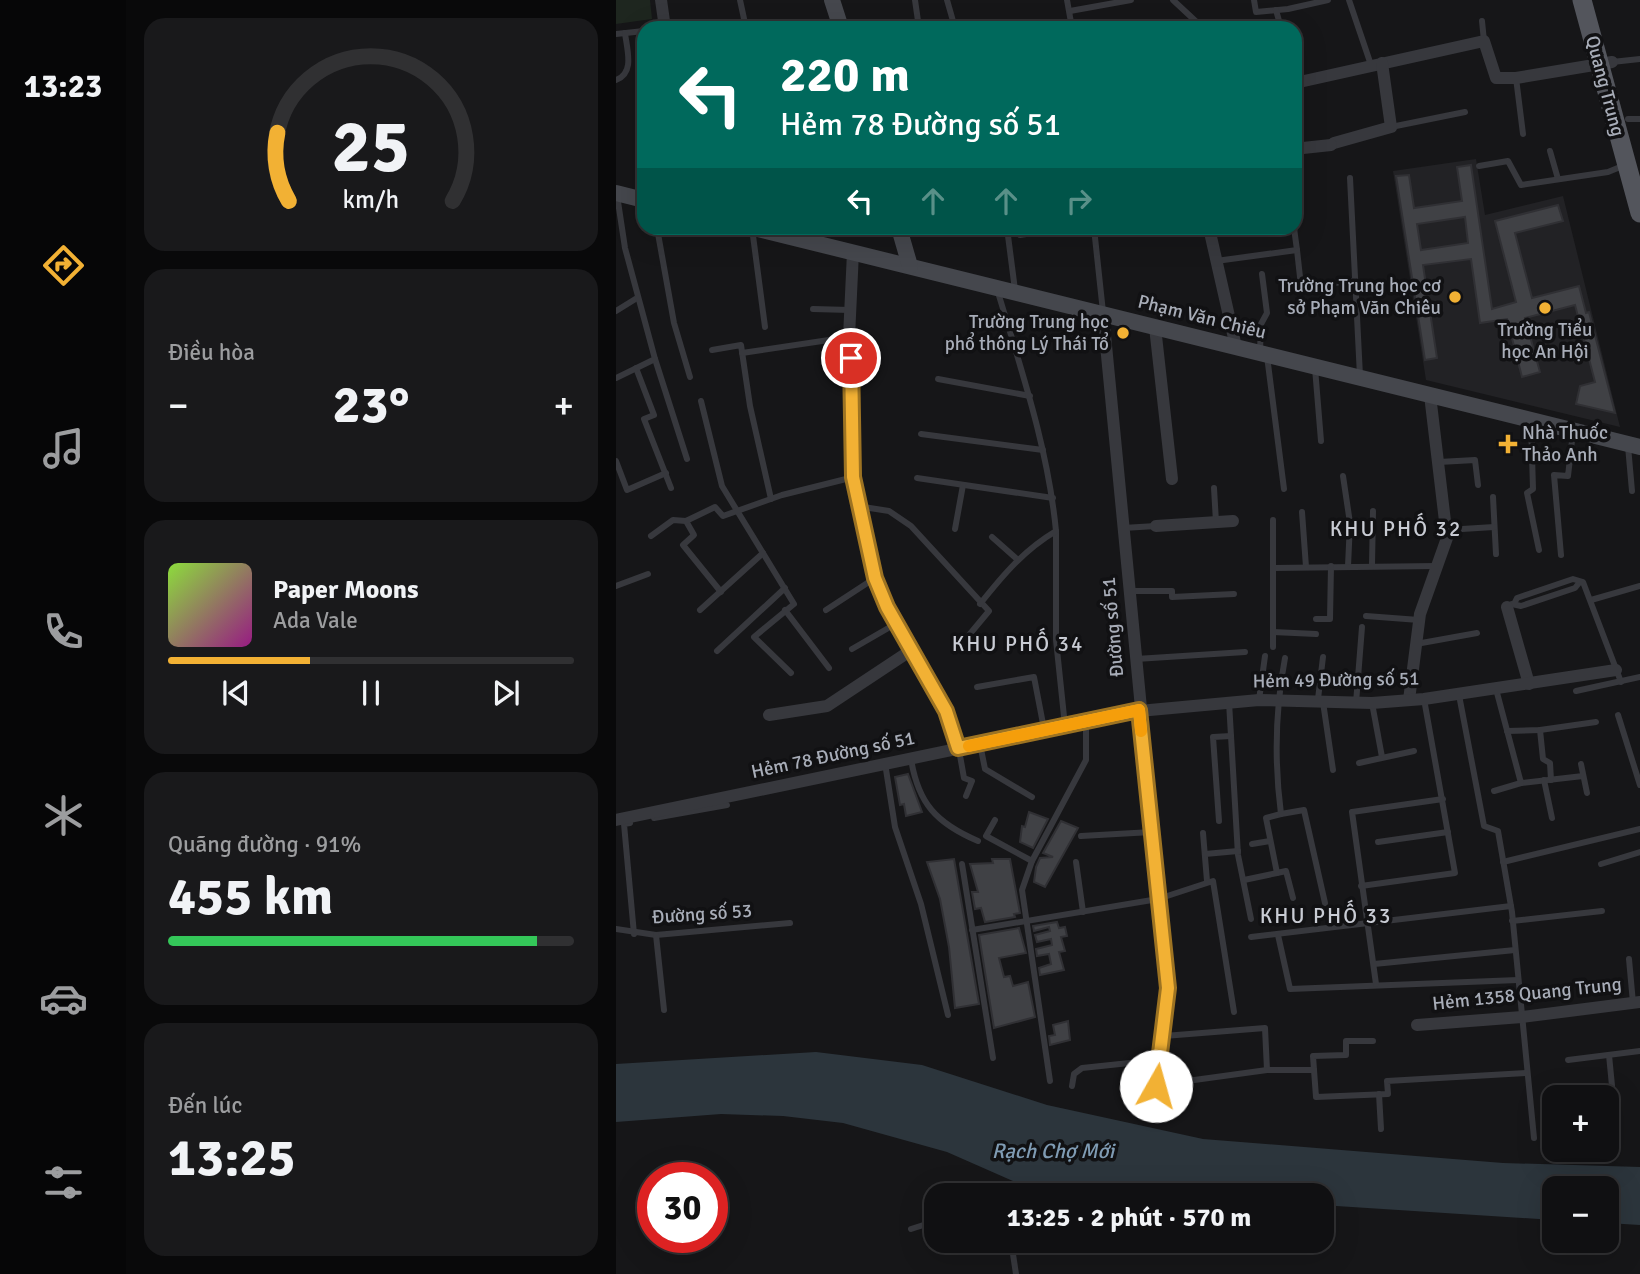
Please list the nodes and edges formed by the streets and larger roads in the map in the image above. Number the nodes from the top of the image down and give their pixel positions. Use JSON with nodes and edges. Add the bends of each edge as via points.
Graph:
{"nodes":[{"id":1,"x":832,"y":0,"type":"edge"},
{"id":2,"x":1582,"y":0,"type":"edge"},
{"id":3,"x":1595,"y":0,"type":"edge"},
{"id":4,"x":664,"y":1,"type":"edge"},
{"id":5,"x":665,"y":21,"type":"edge"},
{"id":6,"x":839,"y":21,"type":"edge"},
{"id":7,"x":1606,"y":63,"type":"junction"},
{"id":8,"x":1377,"y":64,"type":"junction"},
{"id":9,"x":1302,"y":81,"type":"edge"},
{"id":10,"x":1634,"y":119,"type":"edge"},
{"id":11,"x":1302,"y":148,"type":"edge"},
{"id":12,"x":1633,"y":164,"type":"edge"},
{"id":13,"x":616,"y":193,"type":"edge"},
{"id":14,"x":637,"y":198,"type":"edge"},
{"id":15,"x":1640,"y":213,"type":"edge"},
{"id":16,"x":782,"y":235,"type":"edge"},
{"id":17,"x":901,"y":235,"type":"edge"},
{"id":18,"x":1210,"y":235,"type":"edge"},
{"id":19,"x":853,"y":252,"type":"junction"},
{"id":20,"x":910,"y":266,"type":"junction"},
{"id":21,"x":1103,"y":314,"type":"junction"},
{"id":22,"x":1155,"y":327,"type":"junction"},
{"id":23,"x":1236,"y":347,"type":"junction"},
{"id":24,"x":1430,"y":395,"type":"junction"},
{"id":25,"x":1634,"y":445,"type":"edge"},
{"id":26,"x":1172,"y":479,"type":"dead end"},
{"id":27,"x":1233,"y":521,"type":"dead end"},
{"id":28,"x":1156,"y":526,"type":"road end"},
{"id":29,"x":1510,"y":605,"type":"road end"},
{"id":30,"x":913,"y":649,"type":"junction"},
{"id":31,"x":1619,"y":676,"type":"road end"},
{"id":32,"x":1529,"y":684,"type":"junction"},
{"id":33,"x":1409,"y":700,"type":"junction"},
{"id":34,"x":1139,"y":710,"type":"junction"},
{"id":35,"x":769,"y":715,"type":"dead end"},
{"id":36,"x":958,"y":748,"type":"junction"},
{"id":37,"x":616,"y":820,"type":"edge"},
{"id":38,"x":1637,"y":1002,"type":"edge"},
{"id":39,"x":1417,"y":1025,"type":"dead end"},
{"id":40,"x":1157,"y":1104,"type":"dead end"}],
"edges":[{"from":1,"to":6,"type":"main road"},
{"from":2,"to":7,"type":"main road","name":"Quang Trung"},
{"from":3,"to":7,"type":"main road","name":"Quang Trung"},
{"from":4,"to":5,"type":"street"},
{"from":7,"to":8,"type":"street","via":[[1496,78],[1484,41]]},
{"from":7,"to":10,"type":"main road","name":"Quang Trung"},
{"from":7,"to":12,"type":"main road","name":"Quang Trung"},
{"from":8,"to":9,"type":"street"},
{"from":8,"to":11,"type":"street","via":[[1391,127]]},
{"from":10,"to":12,"type":"main road","name":"Quang Trung"},
{"from":12,"to":15,"type":"main road","name":"Quang Trung"},
{"from":13,"to":14,"type":"main road"},
{"from":16,"to":19,"type":"main road","name":"Phạm Văn Chiêu"},
{"from":17,"to":20,"type":"main road"},
{"from":18,"to":23,"type":"street"},
{"from":19,"to":20,"type":"main road","name":"Phạm Văn Chiêu"},
{"from":19,"to":30,"type":"street","via":[[849,337],[857,506],[875,578]]},
{"from":20,"to":21,"type":"main road","name":"Phạm Văn Chiêu"},
{"from":21,"to":22,"type":"main road","name":"Phạm Văn Chiêu"},
{"from":21,"to":34,"type":"street","name":"Đường số 51"},
{"from":22,"to":23,"type":"main road","name":"Phạm Văn Chiêu"},
{"from":22,"to":26,"type":"street"},
{"from":23,"to":24,"type":"main road","name":"Phạm Văn Chiêu"},
{"from":24,"to":25,"type":"main road","name":"Phạm Văn Chiêu"},
{"from":24,"to":33,"type":"street","via":[[1447,538],[1419,620]]},
{"from":27,"to":28,"type":"street"},
{"from":29,"to":32,"type":"street"},
{"from":30,"to":35,"type":"street","via":[[827,706]]},
{"from":30,"to":36,"type":"street","via":[[946,711]]},
{"from":31,"to":32,"type":"street","name":"Hẻm 49 Đường số 51"},
{"from":32,"to":33,"type":"street","name":"Hẻm 49 Đường số 51"},
{"from":33,"to":34,"type":"street","name":"Hẻm 49 Đường số 51","via":[[1259,700]]},
{"from":34,"to":36,"type":"street","name":"Hẻm 78 Đường số 51"},
{"from":34,"to":40,"type":"street","name":"Đường số 51","via":[[1168,988]]},
{"from":36,"to":37,"type":"street","name":"Hẻm 78 Đường số 51"},
{"from":38,"to":39,"type":"street","name":"Hẻm 1358 Quang Trung"}]}
